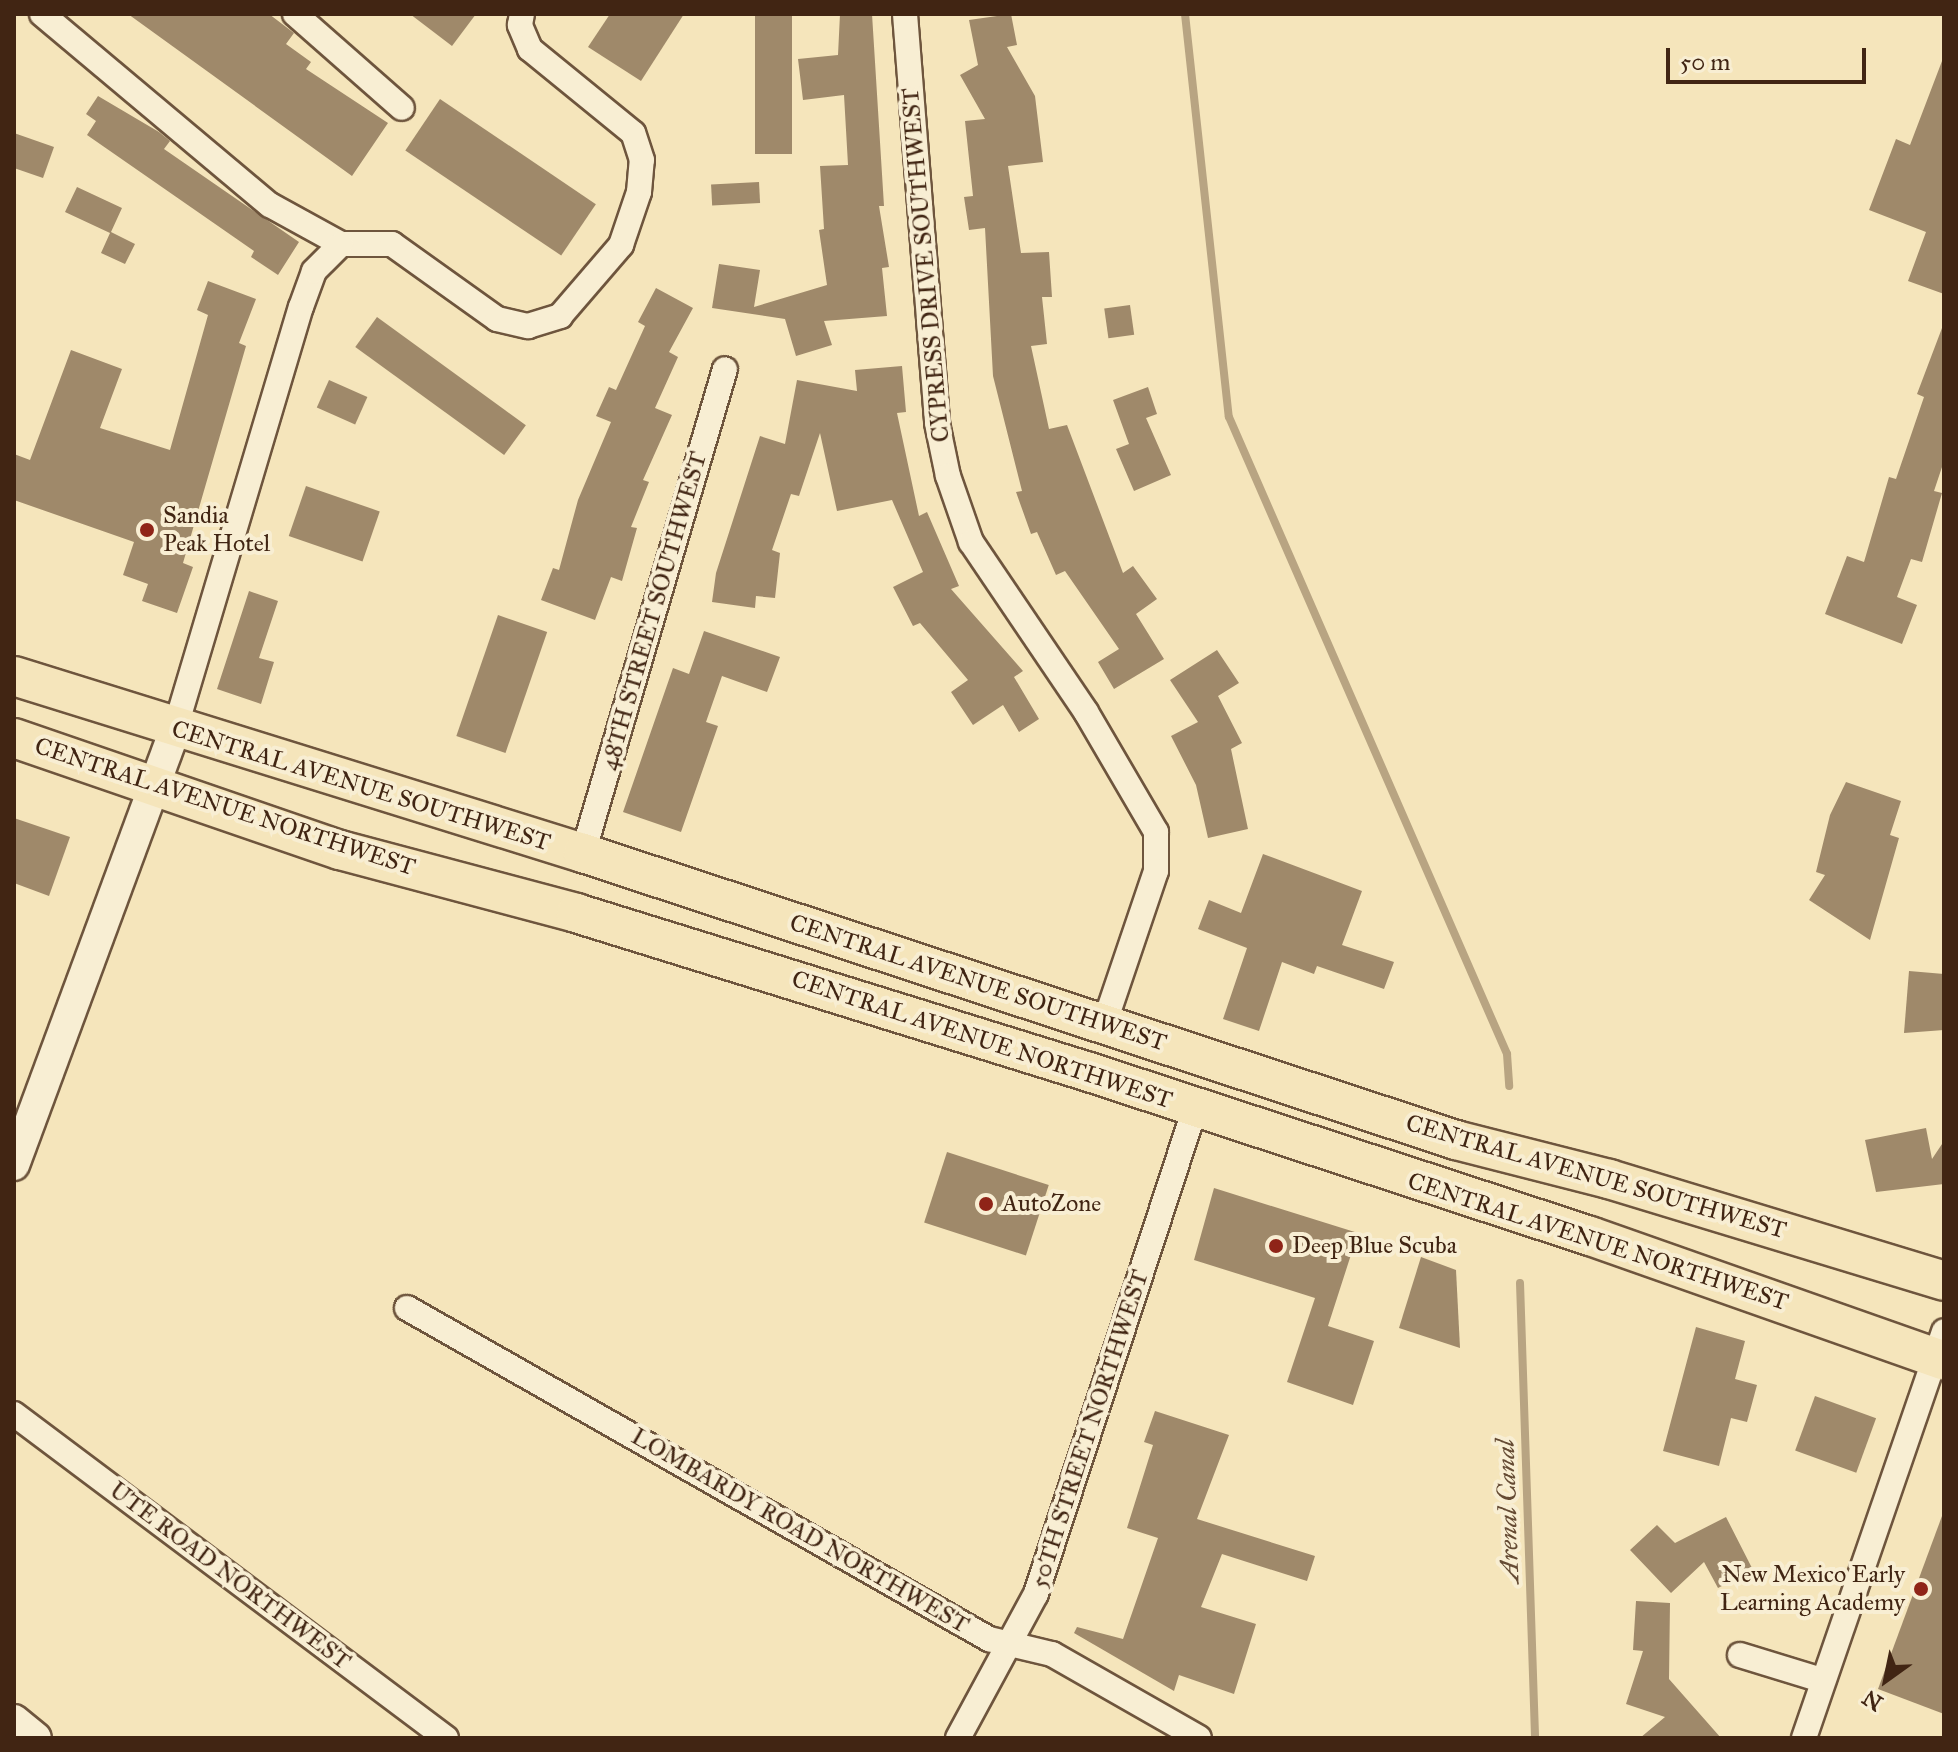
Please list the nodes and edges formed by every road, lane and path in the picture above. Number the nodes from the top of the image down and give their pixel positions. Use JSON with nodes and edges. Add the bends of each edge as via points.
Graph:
{"nodes":[{"id":1,"x":42,"y":14,"type":"edge"},
{"id":2,"x":295,"y":14,"type":"edge"},
{"id":3,"x":522,"y":14,"type":"edge"},
{"id":4,"x":905,"y":14,"type":"edge"},
{"id":5,"x":402,"y":108,"type":"dead end"},
{"id":6,"x":341,"y":244,"type":"junction"},
{"id":7,"x":725,"y":369,"type":"dead end"},
{"id":8,"x":14,"y":676,"type":"edge"},
{"id":9,"x":175,"y":729,"type":"junction"},
{"id":10,"x":14,"y":738,"type":"edge"},
{"id":11,"x":158,"y":787,"type":"junction"},
{"id":12,"x":583,"y":853,"type":"junction"},
{"id":13,"x":1104,"y":1025,"type":"junction"},
{"id":14,"x":1195,"y":1108,"type":"junction"},
{"id":15,"x":14,"y":1165,"type":"edge"},
{"id":16,"x":1944,"y":1281,"type":"edge"},
{"id":17,"x":407,"y":1308,"type":"dead end"},
{"id":18,"x":1941,"y":1350,"type":"edge"},
{"id":19,"x":14,"y":1414,"type":"edge"},
{"id":20,"x":1011,"y":1646,"type":"junction"},
{"id":21,"x":1740,"y":1655,"type":"dead end"},
{"id":22,"x":1822,"y":1680,"type":"junction"},
{"id":23,"x":14,"y":1720,"type":"edge"},
{"id":24,"x":36,"y":1738,"type":"edge"},
{"id":25,"x":446,"y":1738,"type":"edge"},
{"id":26,"x":958,"y":1738,"type":"edge"},
{"id":27,"x":1199,"y":1738,"type":"edge"},
{"id":28,"x":1804,"y":1738,"type":"edge"}],
"edges":[{"from":1,"to":6,"type":"street","via":[[270,205]]},
{"from":2,"to":5,"type":"street"},
{"from":3,"to":6,"type":"street","via":[[520,25],[530,49],[633,133],[642,160],[640,181],[621,245],[560,316],[528,326],[497,319],[392,244]]},
{"from":4,"to":13,"type":"street","name":"CYPRESS DRIVE SOUTHWEST","via":[[937,423],[948,476],[971,542],[1086,712],[1156,832],[1156,871]]},
{"from":6,"to":9,"type":"street","via":[[309,283]]},
{"from":7,"to":12,"type":"street","name":"48TH STREET SOUTHWEST"},
{"from":8,"to":9,"type":"main road","name":"CENTRAL AVENUE SOUTHWEST"},
{"from":9,"to":11,"type":"street"},
{"from":9,"to":12,"type":"main road","name":"CENTRAL AVENUE SOUTHWEST"},
{"from":10,"to":11,"type":"main road","name":"CENTRAL AVENUE NORTHWEST"},
{"from":11,"to":14,"type":"main road","name":"CENTRAL AVENUE NORTHWEST","via":[[340,850],[576,913]]},
{"from":11,"to":15,"type":"street"},
{"from":12,"to":13,"type":"main road","name":"CENTRAL AVENUE SOUTHWEST"},
{"from":13,"to":16,"type":"main road","name":"CENTRAL AVENUE SOUTHWEST","via":[[1456,1140],[1609,1179]]},
{"from":14,"to":18,"type":"main road","name":"CENTRAL AVENUE NORTHWEST"},
{"from":14,"to":20,"type":"street","name":"50TH STREET NORTHWEST","via":[[1036,1594]]},
{"from":17,"to":20,"type":"street","name":"LOMBARDY ROAD NORTHWEST","via":[[989,1639]]},
{"from":18,"to":22,"type":"street"},
{"from":19,"to":25,"type":"street","name":"UTE ROAD NORTHWEST"},
{"from":20,"to":26,"type":"street","name":"50TH STREET NORTHWEST"},
{"from":20,"to":27,"type":"street","name":"LOMBARDY ROAD NORTHWEST","via":[[1052,1654]]},
{"from":21,"to":22,"type":"street"},
{"from":22,"to":28,"type":"street"},
{"from":23,"to":24,"type":"street"}]}
